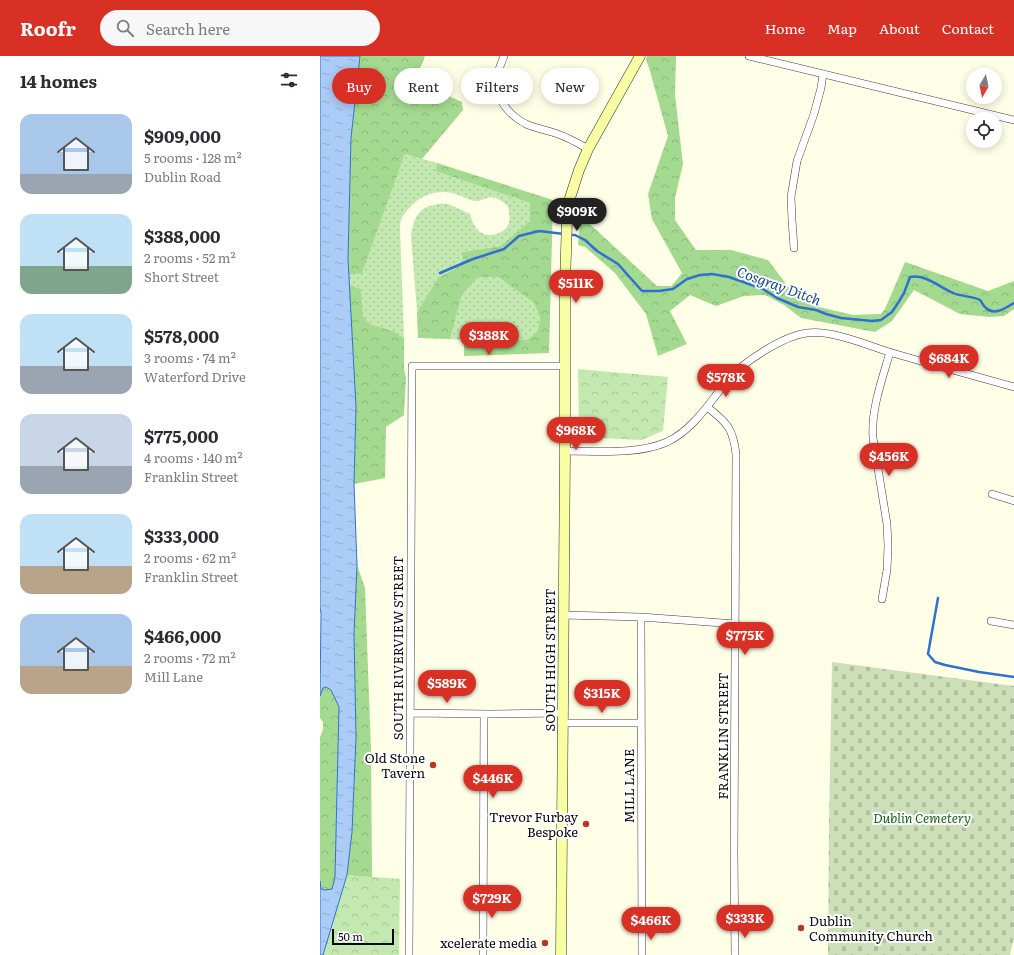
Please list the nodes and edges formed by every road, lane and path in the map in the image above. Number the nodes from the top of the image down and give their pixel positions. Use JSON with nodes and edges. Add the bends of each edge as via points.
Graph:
{"nodes":[{"id":1,"x":504,"y":56,"type":"edge"},
{"id":2,"x":640,"y":56,"type":"edge"},
{"id":3,"x":749,"y":56,"type":"edge"},
{"id":4,"x":823,"y":74,"type":"junction"},
{"id":5,"x":1014,"y":120,"type":"edge"},
{"id":6,"x":588,"y":149,"type":"junction"},
{"id":7,"x":794,"y":248,"type":"dead end"},
{"id":8,"x":890,"y":352,"type":"junction"},
{"id":9,"x":565,"y":366,"type":"junction"},
{"id":10,"x":1014,"y":387,"type":"edge"},
{"id":11,"x":707,"y":407,"type":"junction"},
{"id":12,"x":565,"y":451,"type":"junction"},
{"id":13,"x":992,"y":494,"type":"dead end"},
{"id":14,"x":1014,"y":501,"type":"edge"},
{"id":15,"x":882,"y":599,"type":"dead end"},
{"id":16,"x":564,"y":615,"type":"junction"},
{"id":17,"x":641,"y":617,"type":"junction"},
{"id":18,"x":991,"y":621,"type":"dead end"},
{"id":19,"x":736,"y":624,"type":"junction"},
{"id":20,"x":1014,"y":625,"type":"edge"},
{"id":21,"x":410,"y":713,"type":"junction"},
{"id":22,"x":484,"y":714,"type":"junction"},
{"id":23,"x":562,"y":718,"type":"junction"},
{"id":24,"x":641,"y":723,"type":"junction"},
{"id":25,"x":409,"y":955,"type":"edge"},
{"id":26,"x":483,"y":955,"type":"edge"},
{"id":27,"x":561,"y":955,"type":"edge"},
{"id":28,"x":642,"y":955,"type":"edge"},
{"id":29,"x":735,"y":955,"type":"edge"}],
"edges":[{"from":1,"to":6,"type":"street","via":[[498,72],[497,89],[507,111],[526,124],[571,139]]},
{"from":2,"to":6,"type":"main road","name":"SOUTH HIGH STREET"},
{"from":3,"to":4,"type":"street"},
{"from":4,"to":5,"type":"street"},
{"from":4,"to":7,"type":"street","via":[[814,114],[797,161],[792,197]]},
{"from":6,"to":9,"type":"main road","name":"SOUTH HIGH STREET","via":[[568,207]]},
{"from":8,"to":10,"type":"street"},
{"from":8,"to":11,"type":"street","via":[[833,334],[814,332],[794,335],[741,367]]},
{"from":8,"to":15,"type":"street","via":[[873,413],[872,428],[888,546]]},
{"from":9,"to":12,"type":"main road","name":"SOUTH HIGH STREET"},
{"from":9,"to":21,"type":"street","name":"SOUTH RIVERVIEW STREET","via":[[412,366]]},
{"from":11,"to":12,"type":"street","via":[[679,435],[652,447],[630,451]]},
{"from":11,"to":19,"type":"street","name":"FRANKLIN STREET","via":[[719,416],[732,433],[736,454]]},
{"from":12,"to":16,"type":"main road","name":"SOUTH HIGH STREET"},
{"from":13,"to":14,"type":"street"},
{"from":16,"to":17,"type":"street"},
{"from":16,"to":23,"type":"main road","name":"SOUTH HIGH STREET"},
{"from":17,"to":19,"type":"street"},
{"from":17,"to":24,"type":"street","name":"MILL LANE"},
{"from":18,"to":20,"type":"street"},
{"from":19,"to":29,"type":"street","name":"FRANKLIN STREET"},
{"from":21,"to":22,"type":"street"},
{"from":21,"to":25,"type":"street","name":"SOUTH RIVERVIEW STREET"},
{"from":22,"to":23,"type":"street"},
{"from":22,"to":26,"type":"street"},
{"from":23,"to":24,"type":"street"},
{"from":23,"to":27,"type":"main road","name":"SOUTH HIGH STREET"},
{"from":24,"to":28,"type":"street","name":"MILL LANE"}]}
